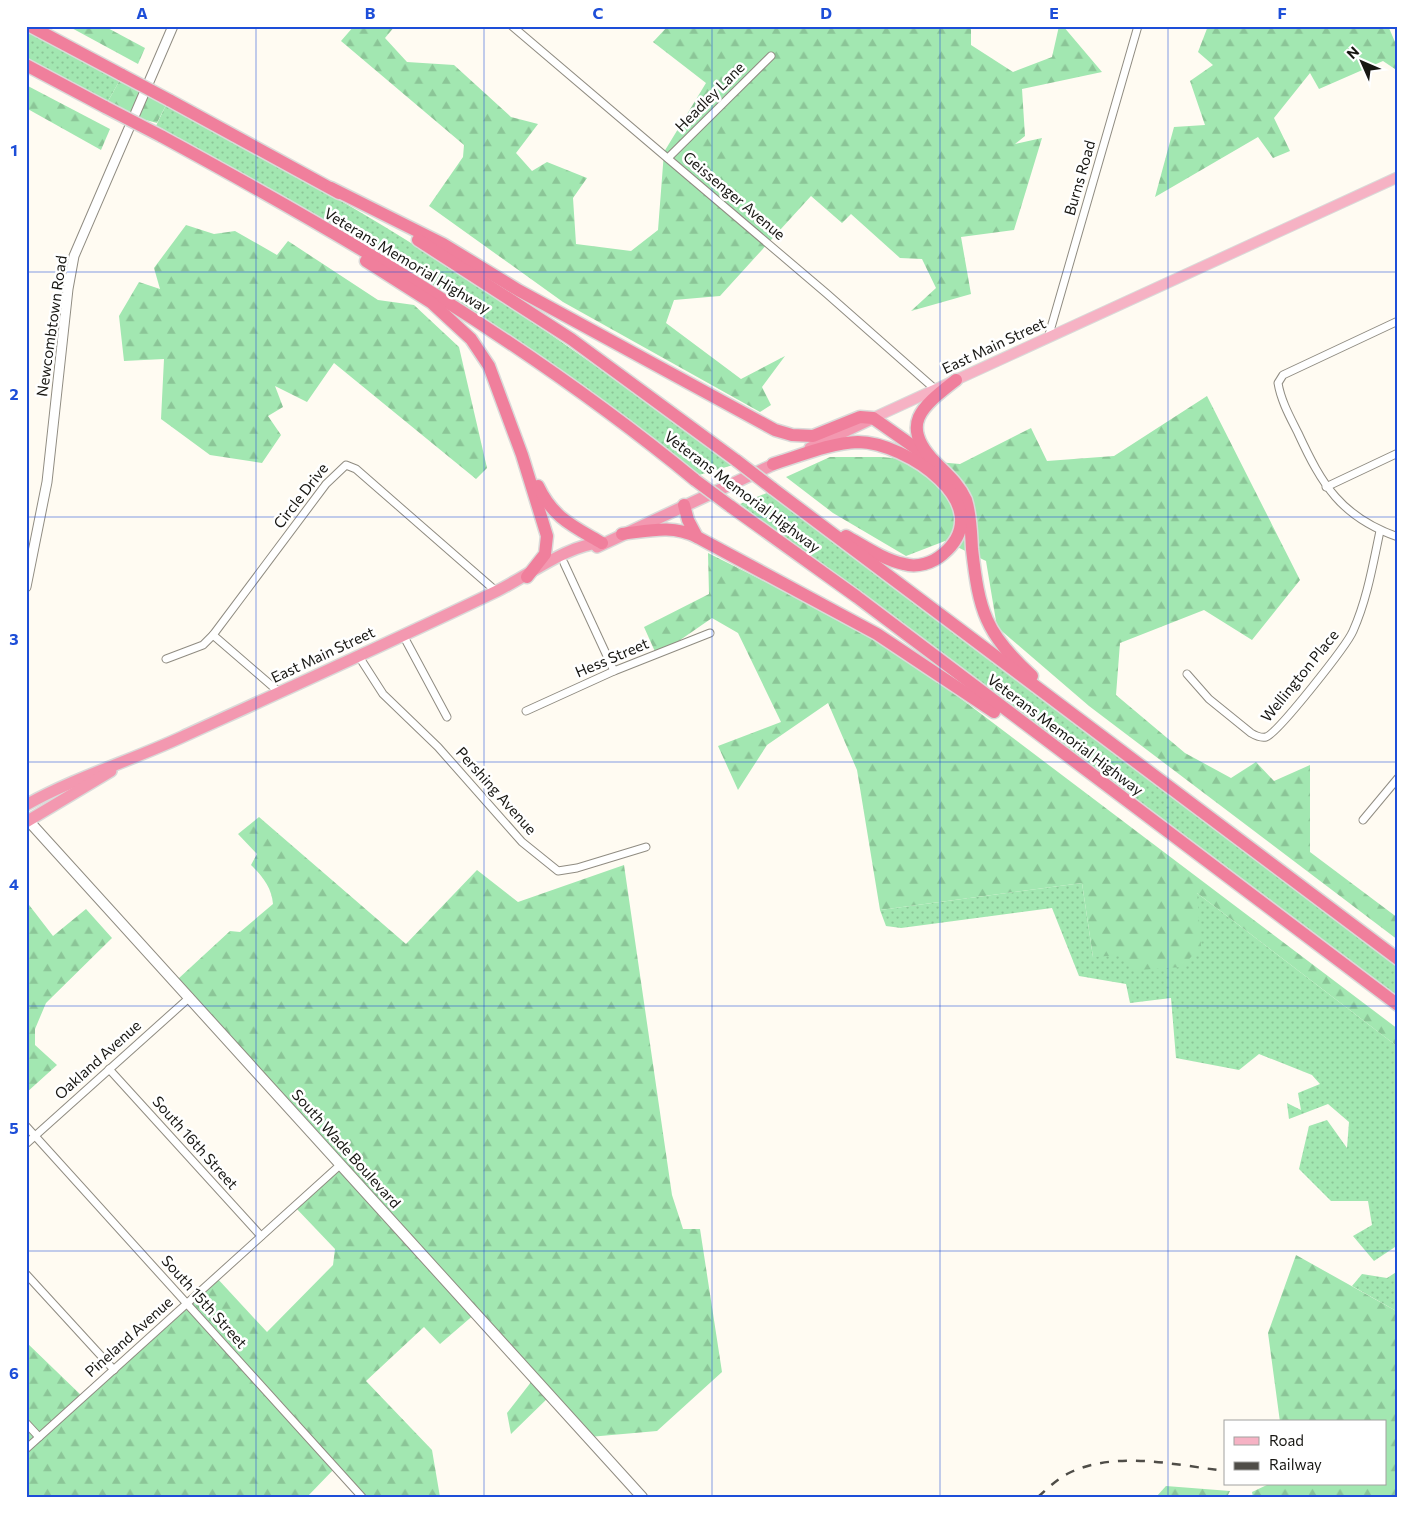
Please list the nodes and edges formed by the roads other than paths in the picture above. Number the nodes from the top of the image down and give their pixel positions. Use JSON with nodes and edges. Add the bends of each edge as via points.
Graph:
{"nodes":[{"id":1,"x":30,"y":26,"type":"edge"},
{"id":2,"x":173,"y":26,"type":"edge"},
{"id":3,"x":512,"y":26,"type":"edge"},
{"id":4,"x":1138,"y":26,"type":"edge"},
{"id":5,"x":771,"y":56,"type":"dead end"},
{"id":6,"x":26,"y":65,"type":"edge"},
{"id":7,"x":668,"y":158,"type":"junction"},
{"id":8,"x":1398,"y":177,"type":"edge"},
{"id":9,"x":331,"y":188,"type":"junction"},
{"id":10,"x":313,"y":224,"type":"junction"},
{"id":11,"x":1398,"y":321,"type":"edge"},
{"id":12,"x":1048,"y":338,"type":"junction"},
{"id":13,"x":956,"y":380,"type":"junction"},
{"id":14,"x":936,"y":390,"type":"junction"},
{"id":15,"x":873,"y":418,"type":"junction"},
{"id":16,"x":1398,"y":453,"type":"edge"},
{"id":17,"x":522,"y":455,"type":"junction"},
{"id":18,"x":934,"y":461,"type":"junction"},
{"id":19,"x":773,"y":464,"type":"junction"},
{"id":20,"x":1326,"y":486,"type":"junction"},
{"id":21,"x":684,"y":505,"type":"junction"},
{"id":22,"x":800,"y":510,"type":"junction"},
{"id":23,"x":1380,"y":531,"type":"junction"},
{"id":24,"x":622,"y":534,"type":"junction"},
{"id":25,"x":697,"y":537,"type":"junction"},
{"id":26,"x":1398,"y":537,"type":"edge"},
{"id":27,"x":602,"y":543,"type":"junction"},
{"id":28,"x":564,"y":563,"type":"junction"},
{"id":29,"x":526,"y":577,"type":"junction"},
{"id":30,"x":26,"y":587,"type":"edge"},
{"id":31,"x":497,"y":592,"type":"junction"},
{"id":32,"x":710,"y":633,"type":"dead end"},
{"id":33,"x":212,"y":635,"type":"junction"},
{"id":34,"x":403,"y":635,"type":"junction"},
{"id":35,"x":358,"y":655,"type":"junction"},
{"id":36,"x":166,"y":659,"type":"dead end"},
{"id":37,"x":614,"y":671,"type":"junction"},
{"id":38,"x":1187,"y":674,"type":"dead end"},
{"id":39,"x":279,"y":692,"type":"junction"},
{"id":40,"x":526,"y":711,"type":"dead end"},
{"id":41,"x":447,"y":716,"type":"dead end"},
{"id":42,"x":132,"y":758,"type":"junction"},
{"id":43,"x":1144,"y":769,"type":"junction"},
{"id":44,"x":1398,"y":778,"type":"edge"},
{"id":45,"x":1118,"y":795,"type":"junction"},
{"id":46,"x":26,"y":805,"type":"edge"},
{"id":47,"x":1363,"y":820,"type":"dead end"},
{"id":48,"x":27,"y":821,"type":"edge"},
{"id":49,"x":646,"y":847,"type":"dead end"},
{"id":50,"x":1398,"y":960,"type":"edge"},
{"id":51,"x":190,"y":997,"type":"junction"},
{"id":52,"x":1398,"y":1005,"type":"edge"},
{"id":53,"x":109,"y":1069,"type":"junction"},
{"id":54,"x":26,"y":1126,"type":"edge"},
{"id":55,"x":35,"y":1136,"type":"junction"},
{"id":56,"x":26,"y":1144,"type":"edge"},
{"id":57,"x":340,"y":1164,"type":"junction"},
{"id":58,"x":261,"y":1236,"type":"junction"},
{"id":59,"x":26,"y":1274,"type":"edge"},
{"id":60,"x":187,"y":1303,"type":"junction"},
{"id":61,"x":114,"y":1370,"type":"junction"},
{"id":62,"x":26,"y":1423,"type":"edge"},
{"id":63,"x":39,"y":1437,"type":"junction"},
{"id":64,"x":26,"y":1449,"type":"edge"},
{"id":65,"x":362,"y":1497,"type":"edge"},
{"id":66,"x":642,"y":1497,"type":"edge"}],
"edges":[{"from":1,"to":9,"type":"highway","name":"Veterans Memorial Highway","bridge":true},
{"from":2,"to":30,"type":"street","name":"Newcombtown Road","via":[[74,256],[47,482]]},
{"from":3,"to":7,"type":"street","name":"Geissenger Avenue"},
{"from":4,"to":12,"type":"street","name":"Burns Road"},
{"from":5,"to":7,"type":"street","name":"Headley Lane"},
{"from":6,"to":10,"type":"highway","name":"Veterans Memorial Highway","bridge":true,"via":[[262,192]]},
{"from":7,"to":14,"type":"street","name":"Geissenger Avenue"},
{"from":8,"to":12,"type":"main road","name":"East Main Street"},
{"from":9,"to":15,"type":"highway","via":[[443,244],[518,290],[775,430],[813,436],[860,417]]},
{"from":9,"to":22,"type":"highway","name":"Veterans Memorial Highway","bridge":true,"via":[[455,263],[571,339]]},
{"from":10,"to":17,"type":"highway","via":[[432,303],[470,339],[489,366]]},
{"from":10,"to":45,"type":"highway","name":"Veterans Memorial Highway","bridge":true,"via":[[386,264],[483,325],[637,432],[695,480]]},
{"from":11,"to":20,"type":"street","via":[[1283,376],[1278,383],[1281,397],[1311,462]]},
{"from":12,"to":13,"type":"main road","name":"East Main Street"},
{"from":13,"to":14,"type":"main road","name":"East Main Street"},
{"from":13,"to":18,"type":"highway","via":[[933,398],[916,419],[918,437]]},
{"from":14,"to":15,"type":"main road","name":"East Main Street"},
{"from":15,"to":18,"type":"highway"},
{"from":15,"to":19,"type":"highway","name":"East Main Street"},
{"from":16,"to":20,"type":"street"},
{"from":17,"to":27,"type":"highway","via":[[542,496],[555,514]]},
{"from":17,"to":29,"type":"highway","via":[[547,541],[546,554]]},
{"from":18,"to":43,"type":"highway","via":[[951,476],[966,500],[977,592],[993,631],[1011,656],[1041,684]]},
{"from":19,"to":21,"type":"highway","name":"East Main Street"},
{"from":19,"to":22,"type":"highway","via":[[833,446],[859,442],[878,445],[902,453],[936,476],[956,499],[960,518],[955,540],[947,551],[930,562],[909,565],[871,550]]},
{"from":20,"to":23,"type":"street","via":[[1346,510]]},
{"from":21,"to":24,"type":"highway","name":"East Main Street"},
{"from":21,"to":25,"type":"highway"},
{"from":22,"to":43,"type":"highway","name":"Veterans Memorial Highway"},
{"from":23,"to":26,"type":"street"},
{"from":23,"to":38,"type":"street","name":"Wellington Place","via":[[1353,632],[1270,735],[1259,737],[1251,734],[1209,699]]},
{"from":24,"to":25,"type":"highway","via":[[659,528]]},
{"from":24,"to":27,"type":"highway","name":"East Main Street"},
{"from":25,"to":45,"type":"highway","via":[[896,645]]},
{"from":27,"to":28,"type":"highway","name":"East Main Street"},
{"from":27,"to":29,"type":"highway","name":"East Main Street","via":[[592,543],[562,556]]},
{"from":28,"to":29,"type":"highway","name":"East Main Street"},
{"from":28,"to":37,"type":"street"},
{"from":29,"to":31,"type":"highway","name":"East Main Street"},
{"from":31,"to":33,"type":"street","name":"Circle Drive","via":[[363,475],[346,465],[326,484]]},
{"from":31,"to":34,"type":"highway","name":"East Main Street"},
{"from":32,"to":37,"type":"street","name":"Hess Street"},
{"from":33,"to":36,"type":"street","via":[[203,645]]},
{"from":33,"to":39,"type":"street"},
{"from":34,"to":35,"type":"highway","name":"East Main Street"},
{"from":34,"to":41,"type":"street"},
{"from":35,"to":39,"type":"highway","name":"East Main Street"},
{"from":35,"to":49,"type":"street","name":"Pershing Avenue","via":[[383,694],[438,748],[522,842],[558,871]]},
{"from":37,"to":40,"type":"street","name":"Hess Street"},
{"from":39,"to":42,"type":"highway","name":"East Main Street"},
{"from":42,"to":46,"type":"highway","name":"East Main Street"},
{"from":42,"to":48,"type":"highway","name":"East Main Street"},
{"from":43,"to":50,"type":"highway","name":"Veterans Memorial Highway"},
{"from":44,"to":47,"type":"street"},
{"from":45,"to":52,"type":"highway","name":"Veterans Memorial Highway"},
{"from":48,"to":51,"type":"main road","name":"South Wade Boulevard"},
{"from":51,"to":53,"type":"street","name":"Oakland Avenue"},
{"from":51,"to":57,"type":"main road","name":"South Wade Boulevard"},
{"from":53,"to":55,"type":"street","name":"Oakland Avenue"},
{"from":53,"to":58,"type":"street","name":"South 16th Street"},
{"from":54,"to":55,"type":"street","name":"South 15th Street"},
{"from":55,"to":56,"type":"street","name":"Oakland Avenue"},
{"from":55,"to":60,"type":"street","name":"South 15th Street"},
{"from":57,"to":58,"type":"street","name":"Pineland Avenue"},
{"from":57,"to":66,"type":"main road","name":"South Wade Boulevard"},
{"from":58,"to":60,"type":"street","name":"Pineland Avenue"},
{"from":59,"to":61,"type":"street"},
{"from":60,"to":61,"type":"street","name":"Pineland Avenue"},
{"from":60,"to":65,"type":"street","name":"South 15th Street"},
{"from":61,"to":63,"type":"street","name":"Pineland Avenue"},
{"from":62,"to":63,"type":"street"},
{"from":63,"to":64,"type":"street","name":"Pineland Avenue"}]}
